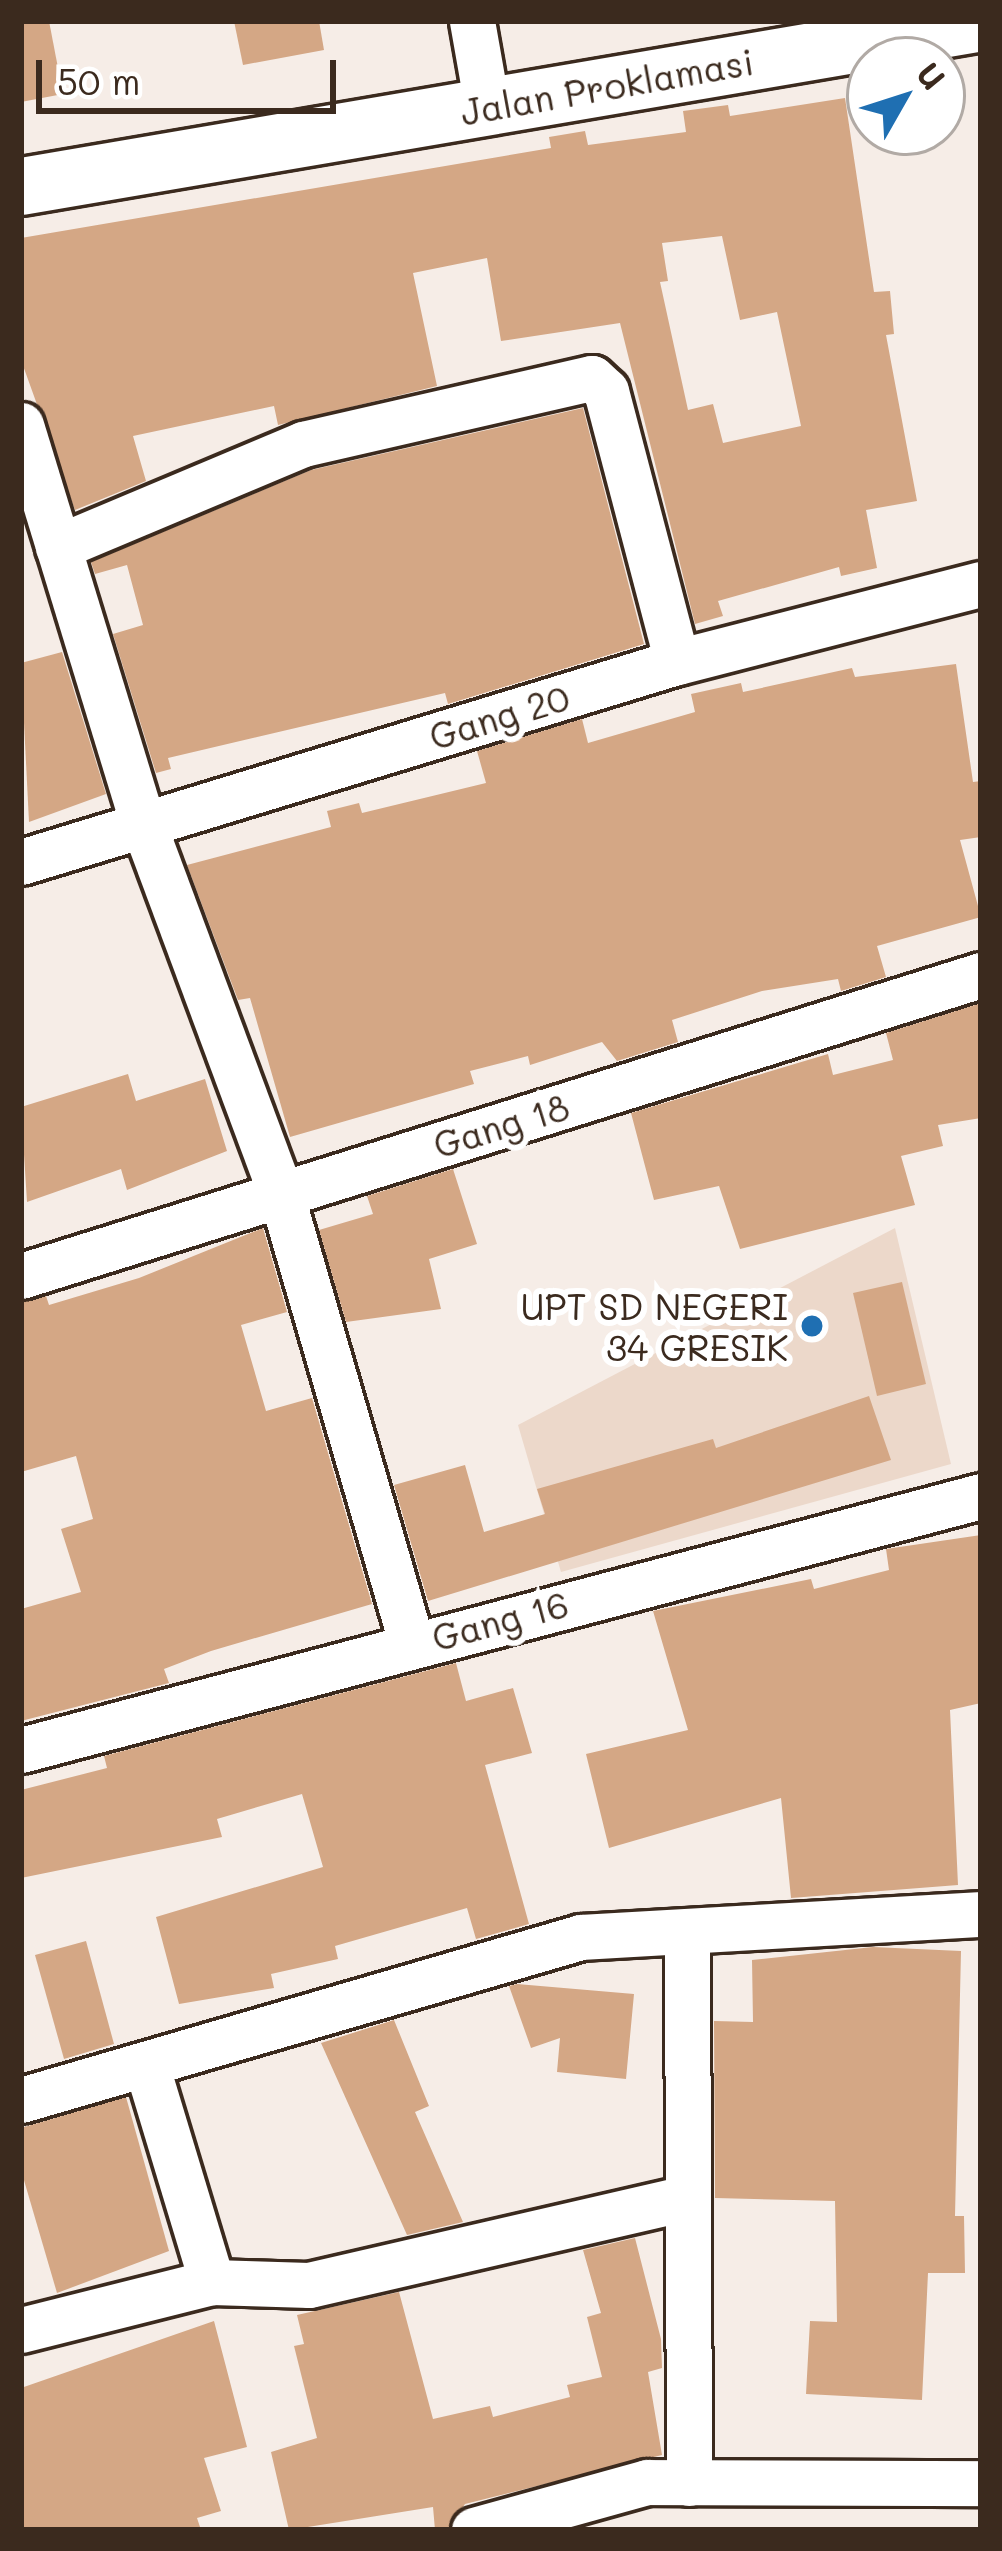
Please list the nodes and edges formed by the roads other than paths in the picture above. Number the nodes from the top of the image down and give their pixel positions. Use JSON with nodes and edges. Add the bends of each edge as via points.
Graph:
{"nodes":[{"id":1,"x":472,"y":21,"type":"edge"},
{"id":2,"x":977,"y":22,"type":"edge"},
{"id":3,"x":859,"y":32,"type":"edge"},
{"id":4,"x":487,"y":106,"type":"junction"},
{"id":5,"x":21,"y":186,"type":"edge"},
{"id":6,"x":21,"y":425,"type":"edge"},
{"id":7,"x":58,"y":547,"type":"junction"},
{"id":8,"x":981,"y":584,"type":"edge"},
{"id":9,"x":677,"y":662,"type":"junction"},
{"id":10,"x":143,"y":823,"type":"junction"},
{"id":11,"x":21,"y":862,"type":"edge"},
{"id":12,"x":981,"y":975,"type":"edge"},
{"id":13,"x":281,"y":1194,"type":"junction"},
{"id":14,"x":21,"y":1276,"type":"edge"},
{"id":15,"x":981,"y":1496,"type":"edge"},
{"id":16,"x":412,"y":1644,"type":"junction"},
{"id":17,"x":21,"y":1750,"type":"edge"},
{"id":18,"x":981,"y":1914,"type":"edge"},
{"id":19,"x":687,"y":1935,"type":"junction"},
{"id":20,"x":146,"y":2064,"type":"junction"},
{"id":21,"x":21,"y":2100,"type":"edge"},
{"id":22,"x":682,"y":2199,"type":"junction"},
{"id":23,"x":212,"y":2282,"type":"junction"},
{"id":24,"x":21,"y":2330,"type":"edge"},
{"id":25,"x":689,"y":2482,"type":"junction"},
{"id":26,"x":981,"y":2483,"type":"edge"},
{"id":27,"x":474,"y":2530,"type":"edge"}],
"edges":[{"from":1,"to":4,"type":"street"},
{"from":2,"to":3,"type":"main road","name":"Jalan Proklamasi"},
{"from":3,"to":4,"type":"main road","name":"Jalan Proklamasi"},
{"from":4,"to":5,"type":"main road","name":"Jalan Proklamasi"},
{"from":6,"to":7,"type":"street"},
{"from":7,"to":9,"type":"street","via":[[303,444],[592,377],[606,391]]},
{"from":7,"to":10,"type":"street"},
{"from":8,"to":9,"type":"street","name":"Gang 20"},
{"from":9,"to":10,"type":"street","name":"Gang 20"},
{"from":10,"to":11,"type":"street","name":"Gang 20"},
{"from":10,"to":13,"type":"street"},
{"from":12,"to":13,"type":"street","name":"Gang 18"},
{"from":13,"to":14,"type":"street","name":"Gang 18"},
{"from":13,"to":16,"type":"street"},
{"from":15,"to":16,"type":"street","name":"Gang 16"},
{"from":16,"to":17,"type":"street","name":"Gang 16"},
{"from":18,"to":19,"type":"street"},
{"from":19,"to":20,"type":"street","via":[[581,1937]]},
{"from":19,"to":22,"type":"street"},
{"from":20,"to":21,"type":"street"},
{"from":20,"to":23,"type":"street"},
{"from":22,"to":23,"type":"street","via":[[309,2285]]},
{"from":22,"to":25,"type":"street"},
{"from":23,"to":24,"type":"street"},
{"from":25,"to":26,"type":"street"},
{"from":25,"to":27,"type":"street","via":[[647,2482]]}]}
